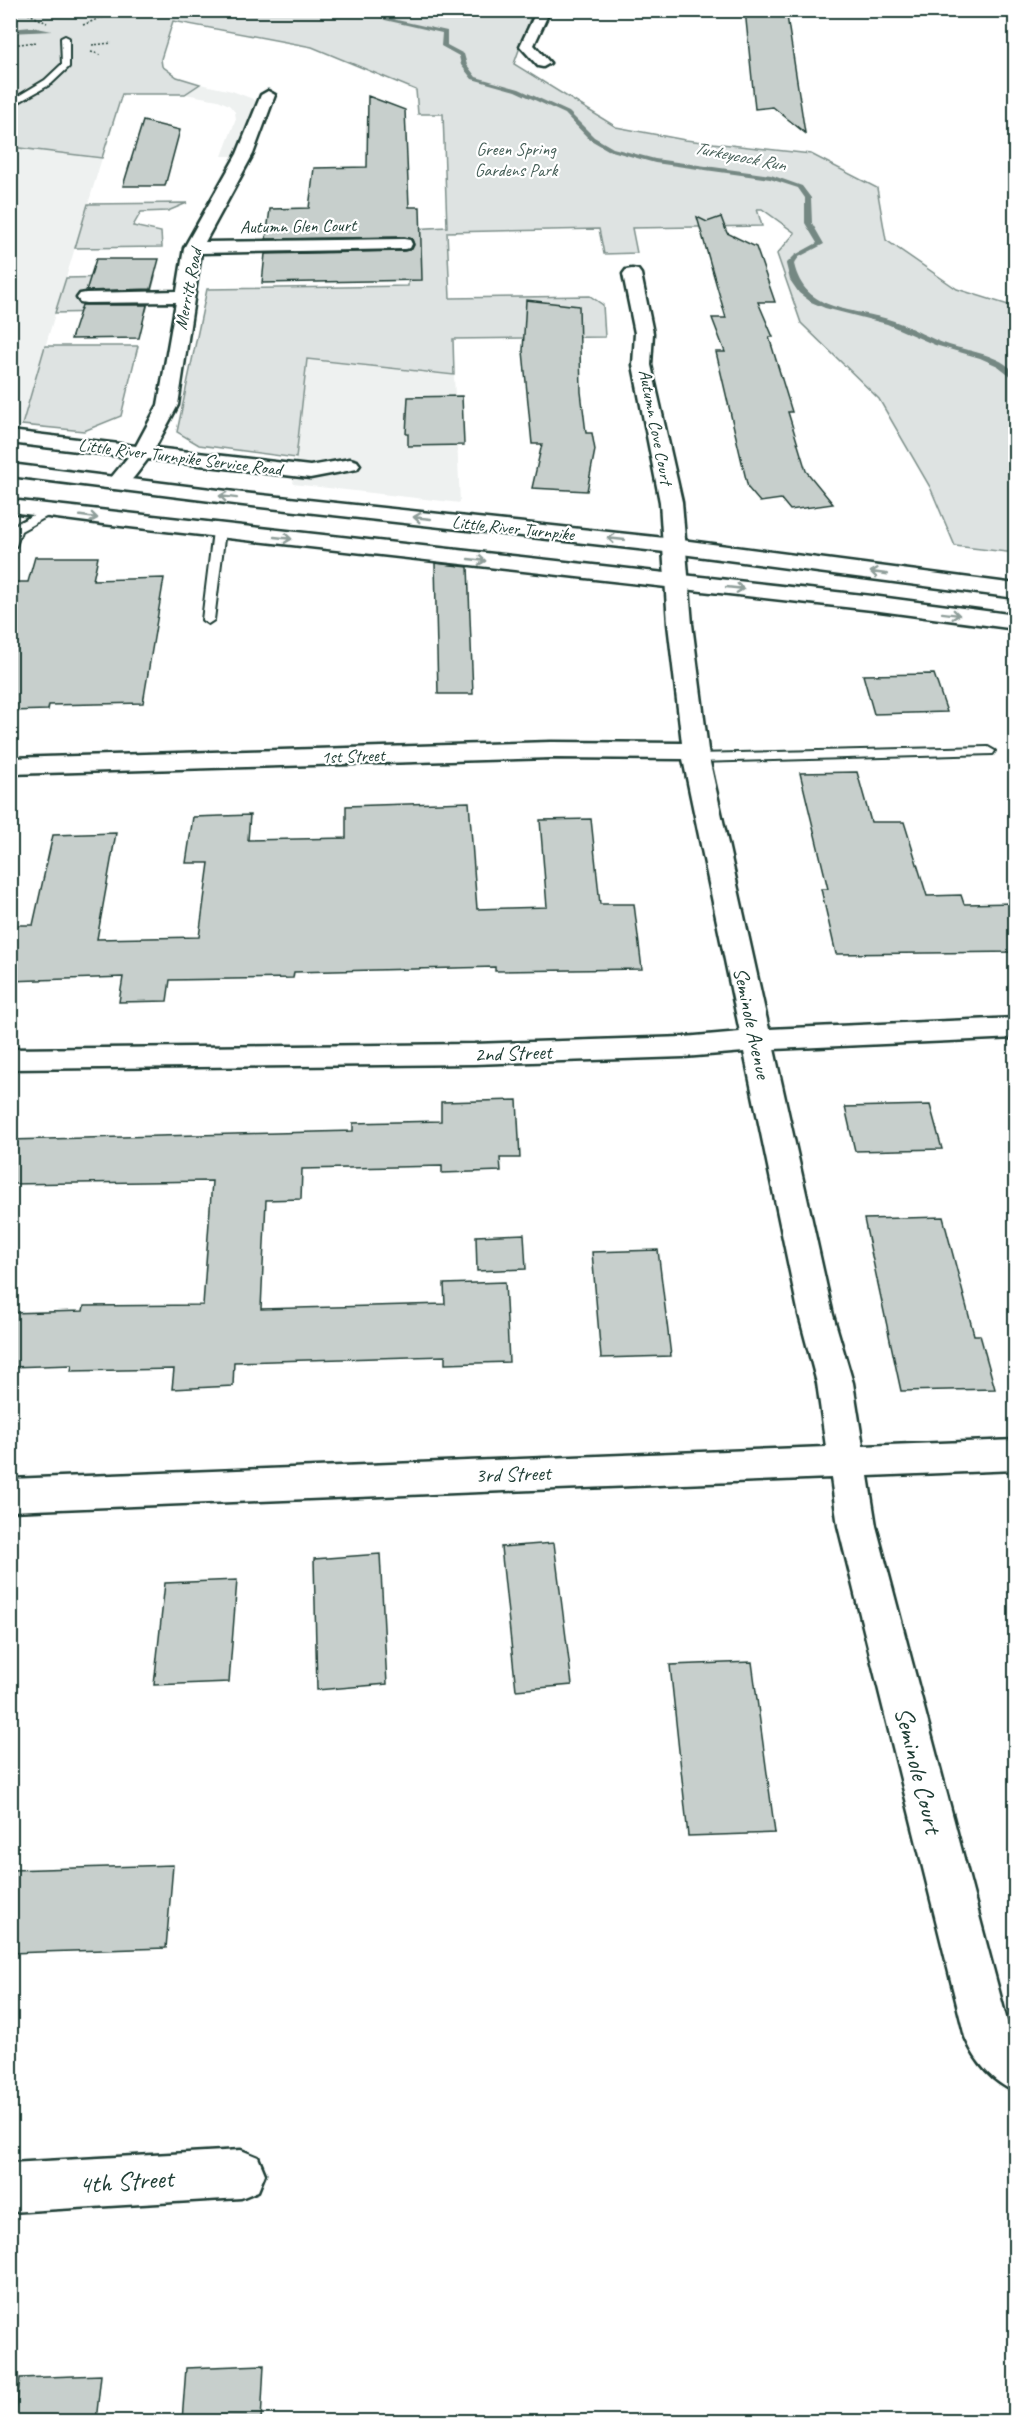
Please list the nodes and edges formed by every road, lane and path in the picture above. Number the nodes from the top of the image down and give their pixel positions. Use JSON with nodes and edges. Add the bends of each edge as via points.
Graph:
{"nodes":[{"id":1,"x":29,"y":10,"type":"edge"},
{"id":2,"x":125,"y":10,"type":"edge"},
{"id":3,"x":144,"y":10,"type":"edge"},
{"id":4,"x":544,"y":10,"type":"edge"},
{"id":5,"x":23,"y":12,"type":"edge"},
{"id":6,"x":132,"y":13,"type":"junction"},
{"id":7,"x":83,"y":25,"type":"dead end"},
{"id":8,"x":65,"y":38,"type":"dead end"},
{"id":9,"x":29,"y":43,"type":"dead end"},
{"id":10,"x":10,"y":45,"type":"edge"},
{"id":11,"x":543,"y":63,"type":"dead end"},
{"id":12,"x":268,"y":95,"type":"dead end"},
{"id":13,"x":10,"y":105,"type":"edge"},
{"id":14,"x":404,"y":244,"type":"dead end"},
{"id":15,"x":193,"y":248,"type":"junction"},
{"id":16,"x":632,"y":274,"type":"dead end"},
{"id":17,"x":185,"y":296,"type":"junction"},
{"id":18,"x":87,"y":298,"type":"dead end"},
{"id":19,"x":10,"y":437,"type":"edge"},
{"id":20,"x":141,"y":454,"type":"junction"},
{"id":21,"x":350,"y":465,"type":"dead end"},
{"id":22,"x":10,"y":470,"type":"edge"},
{"id":23,"x":116,"y":484,"type":"junction"},
{"id":24,"x":10,"y":506,"type":"edge"},
{"id":25,"x":49,"y":511,"type":"junction"},
{"id":26,"x":219,"y":531,"type":"junction"},
{"id":27,"x":10,"y":546,"type":"edge"},
{"id":28,"x":674,"y":546,"type":"junction"},
{"id":29,"x":677,"y":582,"type":"junction"},
{"id":30,"x":1016,"y":591,"type":"edge"},
{"id":31,"x":208,"y":620,"type":"dead end"},
{"id":32,"x":1016,"y":622,"type":"edge"},
{"id":33,"x":988,"y":751,"type":"dead end"},
{"id":34,"x":696,"y":754,"type":"junction"},
{"id":35,"x":10,"y":766,"type":"edge"},
{"id":36,"x":1016,"y":1028,"type":"edge"},
{"id":37,"x":755,"y":1041,"type":"junction"},
{"id":38,"x":10,"y":1059,"type":"edge"},
{"id":39,"x":1016,"y":1455,"type":"edge"},
{"id":40,"x":847,"y":1460,"type":"junction"},
{"id":41,"x":10,"y":1495,"type":"edge"},
{"id":42,"x":1016,"y":2069,"type":"edge"},
{"id":43,"x":241,"y":2174,"type":"dead end"},
{"id":44,"x":10,"y":2188,"type":"edge"}],
"edges":[{"from":1,"to":5,"type":"path"},
{"from":2,"to":6,"type":"path"},
{"from":3,"to":6,"type":"path"},
{"from":4,"to":11,"type":"street","via":[[527,46]]},
{"from":6,"to":7,"type":"path"},
{"from":8,"to":13,"type":"lane","via":[[66,65],[48,82]]},
{"from":9,"to":10,"type":"path"},
{"from":12,"to":15,"type":"street","name":"Merritt Road","via":[[245,154]]},
{"from":14,"to":15,"type":"street","name":"Autumn Glen Court"},
{"from":15,"to":17,"type":"street","name":"Merritt Road"},
{"from":16,"to":28,"type":"street","name":"Autumn Cove Court","via":[[644,333],[642,365],[671,502]]},
{"from":17,"to":18,"type":"street"},
{"from":17,"to":20,"type":"street","name":"Merritt Road","via":[[168,405]]},
{"from":19,"to":20,"type":"street","name":"Little River Turnpike Service Road"},
{"from":20,"to":21,"type":"street","name":"Little River Turnpike Service Road","via":[[310,472]]},
{"from":20,"to":23,"type":"street","name":"Merritt Road"},
{"from":22,"to":23,"type":"street","name":"Little River Turnpike"},
{"from":28,"to":23,"type":"street","name":"Little River Turnpike","one_way":true},
{"from":24,"to":25,"type":"street","name":"Little River Turnpike"},
{"from":25,"to":26,"type":"street","name":"Little River Turnpike","one_way":true},
{"from":25,"to":27,"type":"lane","via":[[16,529]]},
{"from":26,"to":29,"type":"street","name":"Little River Turnpike","one_way":true},
{"from":26,"to":31,"type":"lane"},
{"from":28,"to":29,"type":"street","name":"Autumn Cove Court"},
{"from":30,"to":28,"type":"street","name":"Little River Turnpike","one_way":true},
{"from":29,"to":32,"type":"street","name":"Little River Turnpike","one_way":true},
{"from":29,"to":34,"type":"street","name":"Seminole Avenue"},
{"from":33,"to":34,"type":"lane"},
{"from":34,"to":35,"type":"street","name":"1st Street","via":[[551,750]]},
{"from":34,"to":37,"type":"street","name":"Seminole Avenue"},
{"from":36,"to":37,"type":"street","name":"2nd Street"},
{"from":37,"to":38,"type":"street","name":"2nd Street","via":[[474,1054]]},
{"from":37,"to":40,"type":"street","name":"Seminole Avenue","via":[[816,1315],[835,1383]]},
{"from":39,"to":40,"type":"street","name":"3rd Street"},
{"from":40,"to":41,"type":"street","name":"3rd Street"},
{"from":40,"to":42,"type":"street","name":"Seminole Court","via":[[857,1526],[988,2037]]},
{"from":43,"to":44,"type":"street","name":"4th Street"}]}
